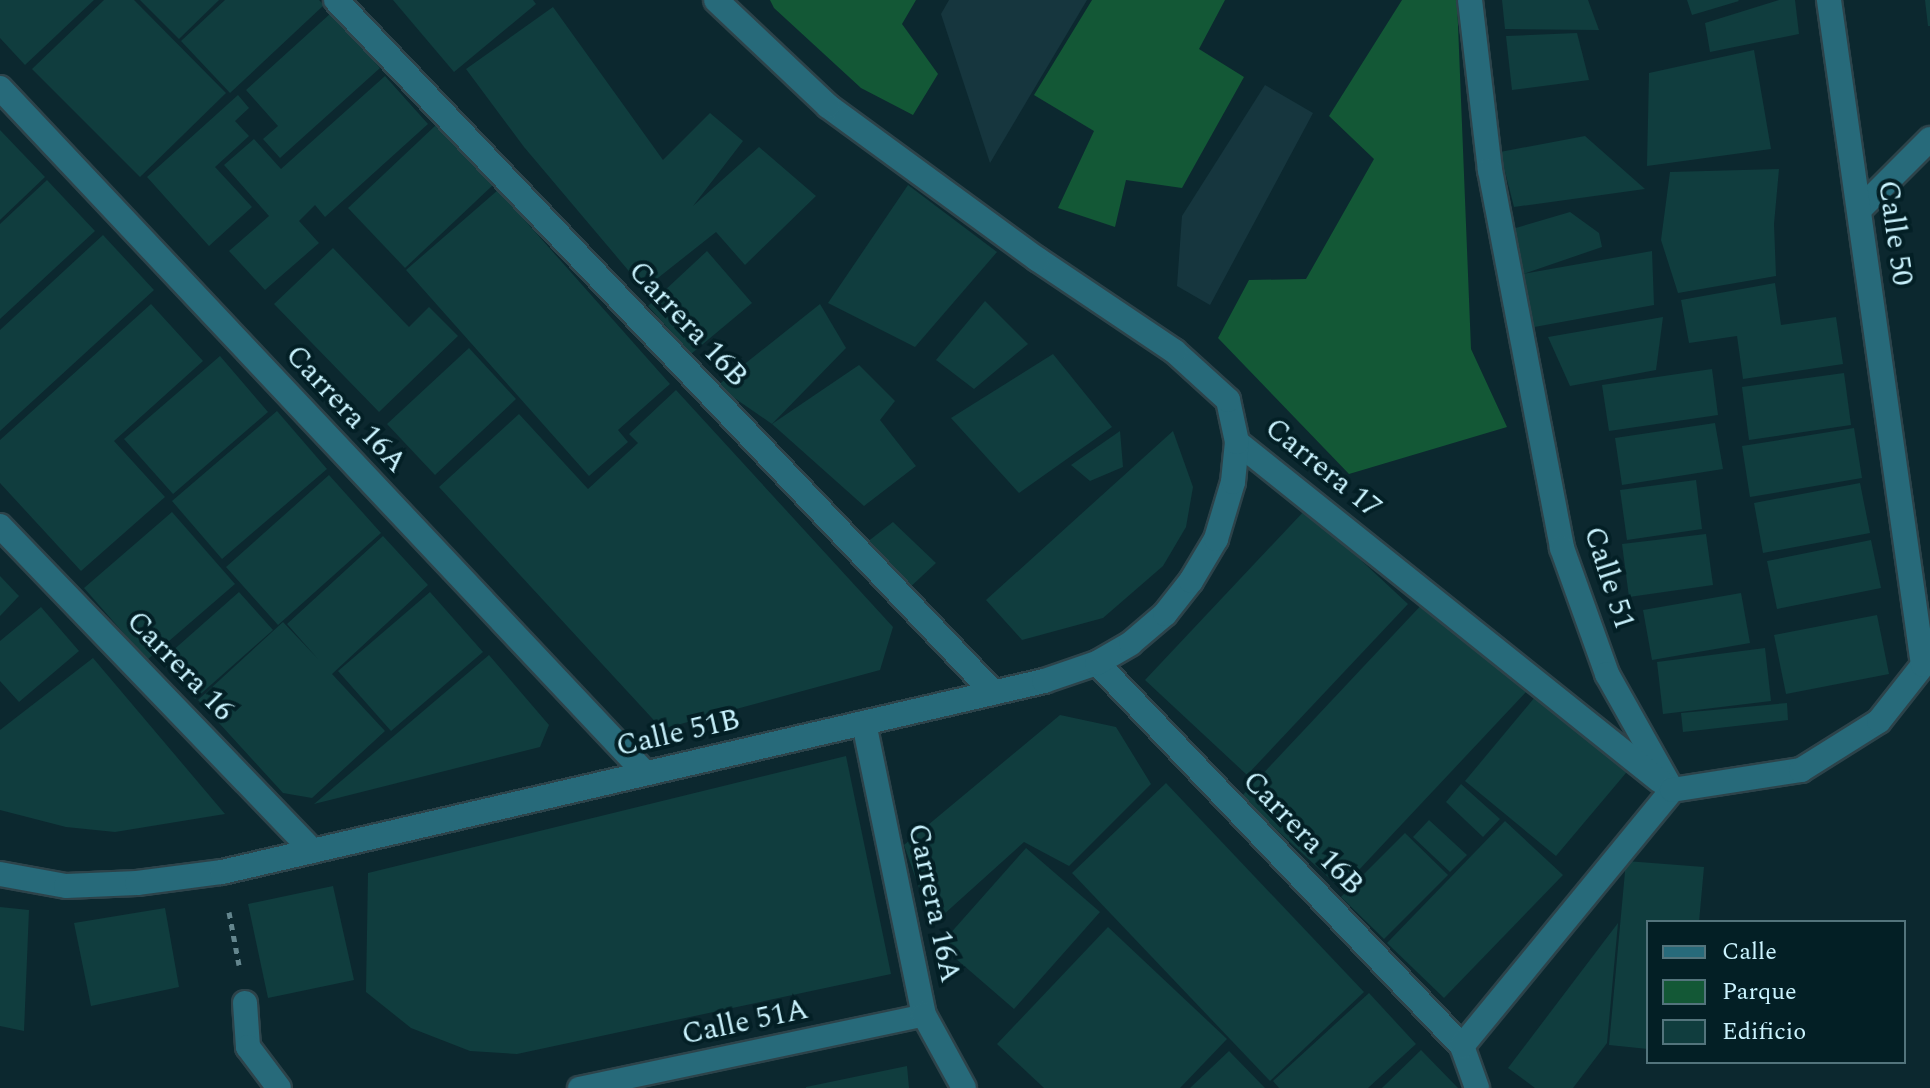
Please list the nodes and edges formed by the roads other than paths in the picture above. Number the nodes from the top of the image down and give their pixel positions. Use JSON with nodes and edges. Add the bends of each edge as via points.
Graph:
{"nodes":[{"id":1,"x":336,"y":0,"type":"edge"},
{"id":2,"x":716,"y":0,"type":"edge"},
{"id":3,"x":1470,"y":0,"type":"edge"},
{"id":4,"x":1829,"y":0,"type":"edge"},
{"id":5,"x":0,"y":88,"type":"edge"},
{"id":6,"x":1930,"y":139,"type":"edge"},
{"id":7,"x":1860,"y":209,"type":"junction"},
{"id":8,"x":1237,"y":442,"type":"junction"},
{"id":9,"x":0,"y":526,"type":"edge"},
{"id":10,"x":1927,"y":662,"type":"edge"},
{"id":11,"x":1097,"y":663,"type":"junction"},
{"id":12,"x":993,"y":692,"type":"junction"},
{"id":13,"x":864,"y":723,"type":"junction"},
{"id":14,"x":645,"y":773,"type":"junction"},
{"id":15,"x":1672,"y":790,"type":"junction"},
{"id":16,"x":313,"y":851,"type":"junction"},
{"id":17,"x":0,"y":874,"type":"edge"},
{"id":18,"x":245,"y":1003,"type":"road end"},
{"id":19,"x":924,"y":1015,"type":"junction"},
{"id":20,"x":1462,"y":1046,"type":"junction"},
{"id":21,"x":279,"y":1088,"type":"edge"},
{"id":22,"x":579,"y":1088,"type":"edge"},
{"id":23,"x":964,"y":1088,"type":"edge"},
{"id":24,"x":1477,"y":1088,"type":"edge"}],
"edges":[{"from":1,"to":12,"type":"street","name":"Carrera 16B"},
{"from":2,"to":8,"type":"street","name":"Carrera 17","via":[[828,106],[1037,259],[1174,351],[1228,400]]},
{"from":3,"to":15,"type":"street","name":"Calle 51","via":[[1490,170],[1562,548],[1607,674]]},
{"from":4,"to":7,"type":"street","name":"Calle 50"},
{"from":5,"to":14,"type":"street","name":"Carrera 16A"},
{"from":6,"to":7,"type":"street"},
{"from":7,"to":10,"type":"street","name":"Calle 50"},
{"from":8,"to":11,"type":"street","name":"Calle 51B","via":[[1233,482],[1216,539],[1191,581],[1165,614]]},
{"from":8,"to":15,"type":"street","name":"Carrera 17"},
{"from":9,"to":16,"type":"street","name":"Carrera 16"},
{"from":10,"to":15,"type":"street","via":[[1879,721],[1801,770]]},
{"from":11,"to":12,"type":"street","name":"Calle 51B"},
{"from":11,"to":20,"type":"street","name":"Carrera 16B"},
{"from":12,"to":13,"type":"street","name":"Calle 51B"},
{"from":13,"to":14,"type":"street","name":"Calle 51B"},
{"from":13,"to":19,"type":"street","name":"Carrera 16A"},
{"from":14,"to":16,"type":"street","name":"Calle 51B"},
{"from":15,"to":20,"type":"street"},
{"from":16,"to":17,"type":"street","name":"Calle 51B","via":[[222,872],[137,883],[66,886]]},
{"from":18,"to":21,"type":"street","via":[[248,1047]]},
{"from":19,"to":22,"type":"lane","name":"Calle 51A"},
{"from":19,"to":23,"type":"street","name":"Carrera 16A"},
{"from":20,"to":24,"type":"street"}]}
